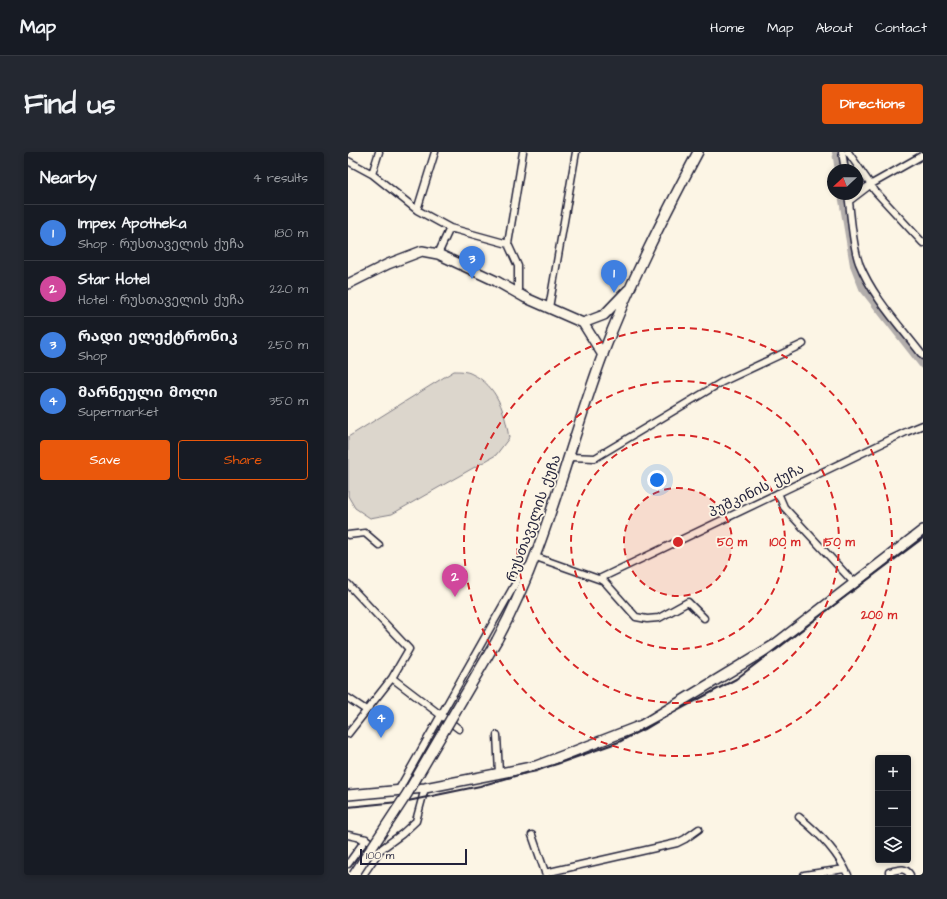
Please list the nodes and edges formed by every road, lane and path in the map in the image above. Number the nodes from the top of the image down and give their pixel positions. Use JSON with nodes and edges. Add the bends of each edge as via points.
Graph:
{"nodes":[{"id":1,"x":379,"y":152,"type":"edge"},
{"id":2,"x":434,"y":152,"type":"edge"},
{"id":3,"x":523,"y":152,"type":"edge"},
{"id":4,"x":576,"y":152,"type":"edge"},
{"id":5,"x":698,"y":152,"type":"edge"},
{"id":6,"x":842,"y":152,"type":"edge"},
{"id":7,"x":848,"y":152,"type":"edge"},
{"id":8,"x":923,"y":155,"type":"edge"},
{"id":9,"x":348,"y":161,"type":"edge"},
{"id":10,"x":844,"y":164,"type":"edge"},
{"id":11,"x":372,"y":174,"type":"junction"},
{"id":12,"x":870,"y":185,"type":"junction"},
{"id":13,"x":863,"y":189,"type":"edge"},
{"id":14,"x":849,"y":200,"type":"edge"},
{"id":15,"x":417,"y":210,"type":"junction"},
{"id":16,"x":450,"y":228,"type":"junction"},
{"id":17,"x":923,"y":243,"type":"edge"},
{"id":18,"x":508,"y":244,"type":"junction"},
{"id":19,"x":438,"y":254,"type":"junction"},
{"id":20,"x":348,"y":284,"type":"edge"},
{"id":21,"x":632,"y":286,"type":"junction"},
{"id":22,"x":518,"y":294,"type":"junction"},
{"id":23,"x":549,"y":308,"type":"junction"},
{"id":24,"x":583,"y":323,"type":"junction"},
{"id":25,"x":803,"y":344,"type":"dead end"},
{"id":26,"x":603,"y":355,"type":"junction"},
{"id":27,"x":923,"y":356,"type":"edge"},
{"id":28,"x":923,"y":426,"type":"edge"},
{"id":29,"x":570,"y":457,"type":"junction"},
{"id":30,"x":778,"y":493,"type":"junction"},
{"id":31,"x":923,"y":530,"type":"edge"},
{"id":32,"x":348,"y":535,"type":"edge"},
{"id":33,"x":379,"y":545,"type":"dead end"},
{"id":34,"x":535,"y":560,"type":"junction"},
{"id":35,"x":599,"y":579,"type":"junction"},
{"id":36,"x":854,"y":583,"type":"junction"},
{"id":37,"x":348,"y":584,"type":"edge"},
{"id":38,"x":704,"y":618,"type":"dead end"},
{"id":39,"x":392,"y":678,"type":"junction"},
{"id":40,"x":348,"y":698,"type":"edge"},
{"id":41,"x":366,"y":710,"type":"junction"},
{"id":42,"x":440,"y":716,"type":"junction"},
{"id":43,"x":459,"y":730,"type":"dead end"},
{"id":44,"x":348,"y":734,"type":"edge"},
{"id":45,"x":497,"y":735,"type":"dead end"},
{"id":46,"x":499,"y":773,"type":"junction"},
{"id":47,"x":425,"y":788,"type":"junction"},
{"id":48,"x":398,"y":791,"type":"junction"},
{"id":49,"x":348,"y":795,"type":"edge"},
{"id":50,"x":799,"y":817,"type":"dead end"},
{"id":51,"x":699,"y":829,"type":"dead end"},
{"id":52,"x":348,"y":835,"type":"edge"},
{"id":53,"x":532,"y":835,"type":"dead end"},
{"id":54,"x":366,"y":839,"type":"junction"},
{"id":55,"x":380,"y":850,"type":"junction"},
{"id":56,"x":348,"y":864,"type":"edge"},
{"id":57,"x":847,"y":872,"type":"edge"},
{"id":58,"x":889,"y":872,"type":"dead end"},
{"id":59,"x":545,"y":874,"type":"edge"},
{"id":60,"x":354,"y":875,"type":"edge"},
{"id":61,"x":363,"y":875,"type":"edge"},
{"id":62,"x":804,"y":875,"type":"edge"},
{"id":63,"x":910,"y":875,"type":"edge"}],
"edges":[{"from":1,"to":11,"type":"street"},
{"from":2,"to":15,"type":"street"},
{"from":3,"to":18,"type":"street"},
{"from":4,"to":23,"type":"street"},
{"from":5,"to":21,"type":"street","name":"რუსთაველის ქუჩა"},
{"from":6,"to":10,"type":"street"},
{"from":7,"to":12,"type":"street"},
{"from":8,"to":12,"type":"street"},
{"from":9,"to":11,"type":"street"},
{"from":11,"to":15,"type":"street"},
{"from":12,"to":13,"type":"street"},
{"from":12,"to":17,"type":"street"},
{"from":14,"to":27,"type":"street","via":[[859,262],[873,290]]},
{"from":15,"to":16,"type":"street"},
{"from":16,"to":18,"type":"street"},
{"from":16,"to":19,"type":"street"},
{"from":18,"to":22,"type":"street","via":[[518,266]]},
{"from":19,"to":20,"type":"street","via":[[422,251]]},
{"from":19,"to":22,"type":"street"},
{"from":21,"to":24,"type":"street","via":[[604,315]]},
{"from":21,"to":26,"type":"street","name":"რუსთაველის ქუჩა"},
{"from":22,"to":23,"type":"street"},
{"from":23,"to":24,"type":"street"},
{"from":24,"to":26,"type":"street"},
{"from":25,"to":29,"type":"street","via":[[722,382],[595,458]]},
{"from":26,"to":29,"type":"street","name":"რუსთაველის ქუჩა"},
{"from":28,"to":30,"type":"street","name":"პუშკინის ქუჩა"},
{"from":29,"to":34,"type":"street","name":"რუსთაველის ქუჩა"},
{"from":30,"to":35,"type":"street","name":"პუშკინის ქუჩა"},
{"from":30,"to":36,"type":"street","via":[[784,507]]},
{"from":31,"to":36,"type":"street"},
{"from":32,"to":33,"type":"street","via":[[366,533]]},
{"from":34,"to":35,"type":"street"},
{"from":34,"to":42,"type":"street","via":[[519,577]]},
{"from":34,"to":60,"type":"street","name":"რუსთაველის ქუჩა","bridge":true,"via":[[497,640],[407,794]]},
{"from":35,"to":38,"type":"street","via":[[604,581],[636,617],[659,618],[688,602]]},
{"from":36,"to":46,"type":"street","via":[[774,645],[642,725],[536,766]]},
{"from":37,"to":39,"type":"street","via":[[409,649]]},
{"from":39,"to":41,"type":"street"},
{"from":39,"to":42,"type":"street"},
{"from":40,"to":41,"type":"street"},
{"from":41,"to":44,"type":"street"},
{"from":42,"to":43,"type":"street"},
{"from":42,"to":48,"type":"street"},
{"from":45,"to":46,"type":"street"},
{"from":46,"to":47,"type":"street"},
{"from":47,"to":48,"type":"street"},
{"from":47,"to":55,"type":"street","via":[[416,820]]},
{"from":48,"to":49,"type":"street"},
{"from":50,"to":57,"type":"street","via":[[817,831]]},
{"from":51,"to":59,"type":"street","via":[[685,840],[676,843]]},
{"from":52,"to":54,"type":"street"},
{"from":53,"to":59,"type":"street"},
{"from":54,"to":55,"type":"street"},
{"from":54,"to":56,"type":"street"},
{"from":55,"to":61,"type":"street"},
{"from":57,"to":62,"type":"street"},
{"from":58,"to":63,"type":"street","via":[[902,869]]}]}
